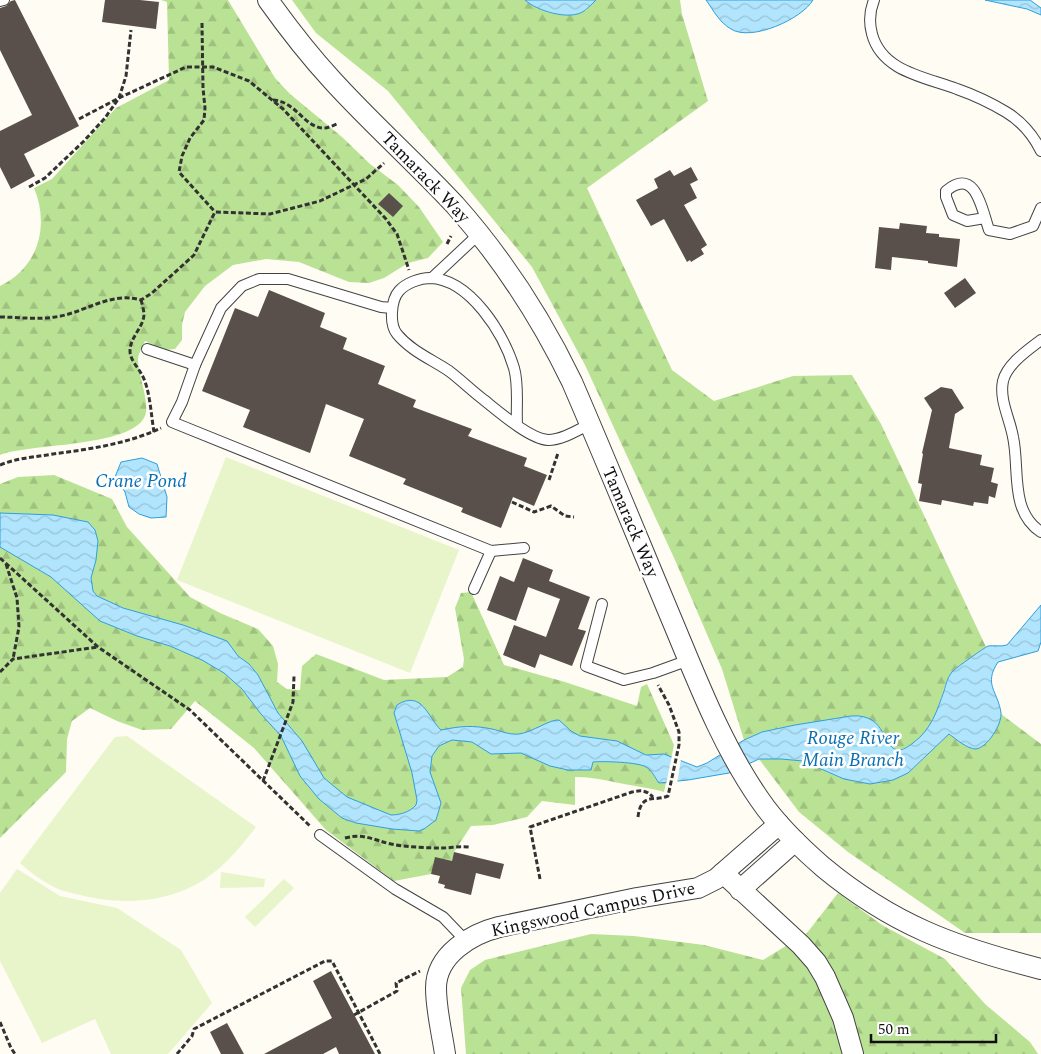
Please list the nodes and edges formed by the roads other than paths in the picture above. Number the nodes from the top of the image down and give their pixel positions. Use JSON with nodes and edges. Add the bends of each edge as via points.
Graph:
{"nodes":[{"id":1,"x":268,"y":0,"type":"edge"},
{"id":2,"x":874,"y":0,"type":"edge"},
{"id":3,"x":1041,"y":151,"type":"edge"},
{"id":4,"x":1041,"y":208,"type":"edge"},
{"id":5,"x":985,"y":218,"type":"dead end"},
{"id":6,"x":479,"y":234,"type":"junction"},
{"id":7,"x":432,"y":278,"type":"junction"},
{"id":8,"x":392,"y":308,"type":"junction"},
{"id":9,"x":1041,"y":340,"type":"edge"},
{"id":10,"x":147,"y":349,"type":"dead end"},
{"id":11,"x":195,"y":365,"type":"junction"},
{"id":12,"x":517,"y":424,"type":"junction"},
{"id":13,"x":590,"y":424,"type":"junction"},
{"id":14,"x":1040,"y":531,"type":"edge"},
{"id":15,"x":524,"y":548,"type":"dead end"},
{"id":16,"x":491,"y":551,"type":"junction"},
{"id":17,"x":474,"y":589,"type":"dead end"},
{"id":18,"x":602,"y":604,"type":"dead end"},
{"id":19,"x":689,"y":660,"type":"junction"},
{"id":20,"x":779,"y":824,"type":"junction"},
{"id":21,"x":320,"y":835,"type":"road end"},
{"id":22,"x":795,"y":841,"type":"junction"},
{"id":23,"x":723,"y":873,"type":"junction"},
{"id":24,"x":740,"y":890,"type":"junction"},
{"id":25,"x":466,"y":940,"type":"junction"},
{"id":26,"x":1041,"y":969,"type":"edge"},
{"id":27,"x":445,"y":1054,"type":"edge"},
{"id":28,"x":853,"y":1054,"type":"edge"}],
"edges":[{"from":1,"to":6,"type":"street","name":"Tamarack Way","via":[[332,80],[433,182]]},
{"from":2,"to":3,"type":"lane","via":[[870,20],[873,40],[889,61],[908,72],[958,89],[1007,112],[1032,134]]},
{"from":4,"to":5,"type":"lane","via":[[1033,226],[1010,234],[989,230]]},
{"from":6,"to":7,"type":"lane"},
{"from":6,"to":13,"type":"street","name":"Tamarack Way","via":[[516,284],[546,333]]},
{"from":7,"to":8,"type":"lane","via":[[420,279],[398,291]]},
{"from":7,"to":12,"type":"lane","via":[[454,285],[468,295],[495,327],[514,369]]},
{"from":8,"to":11,"type":"lane","via":[[380,308],[288,279],[259,279],[242,286],[221,308]]},
{"from":8,"to":12,"type":"lane","via":[[391,321],[396,333],[418,354],[449,372]]},
{"from":9,"to":14,"type":"lane","via":[[1007,371],[1002,386],[1015,446],[1019,496],[1030,520]]},
{"from":10,"to":11,"type":"lane"},
{"from":11,"to":16,"type":"lane","via":[[172,422]]},
{"from":12,"to":13,"type":"lane","via":[[529,434],[548,440]]},
{"from":13,"to":19,"type":"street","name":"Tamarack Way"},
{"from":15,"to":16,"type":"lane"},
{"from":16,"to":17,"type":"lane"},
{"from":18,"to":19,"type":"lane","via":[[586,666],[624,680]]},
{"from":19,"to":20,"type":"street","name":"Tamarack Way","via":[[717,725],[751,786]]},
{"from":20,"to":22,"type":"street","name":"Tamarack Way"},
{"from":20,"to":23,"type":"street","name":"Kingswood Campus Drive"},
{"from":21,"to":25,"type":"lane","via":[[395,889],[443,917]]},
{"from":22,"to":24,"type":"street"},
{"from":22,"to":26,"type":"street","name":"Tamarack Way","via":[[848,887],[908,924],[967,949]]},
{"from":23,"to":24,"type":"street"},
{"from":23,"to":25,"type":"street","name":"Kingswood Campus Drive","via":[[710,883],[692,890],[499,927]]},
{"from":24,"to":28,"type":"street","via":[[816,962],[843,1018]]},
{"from":25,"to":27,"type":"street","name":"Kingswood Campus Drive","via":[[443,965],[437,981]]}]}
